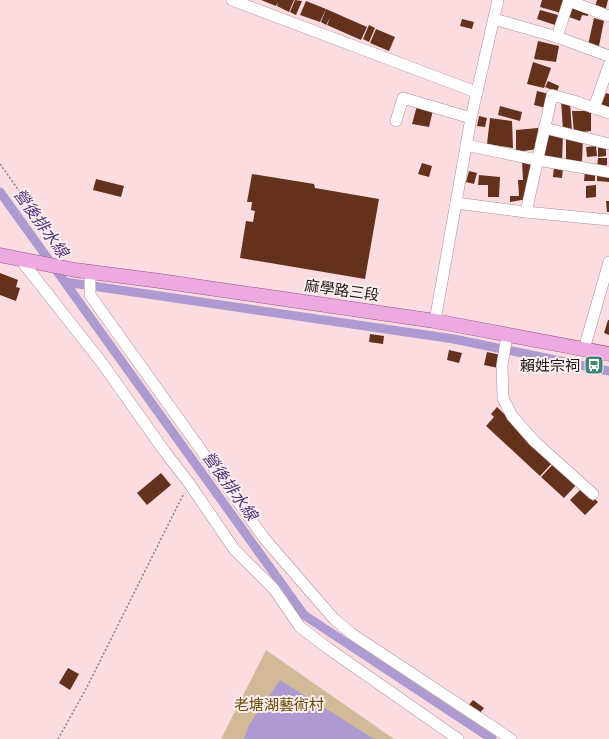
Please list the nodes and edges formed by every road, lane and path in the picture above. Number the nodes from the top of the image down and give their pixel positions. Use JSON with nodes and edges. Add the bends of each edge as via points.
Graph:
{"nodes":[{"id":1,"x":232,"y":0,"type":"edge"},
{"id":2,"x":498,"y":0,"type":"edge"},
{"id":3,"x":569,"y":0,"type":"edge"},
{"id":4,"x":609,"y":16,"type":"edge"},
{"id":5,"x":494,"y":18,"type":"junction"},
{"id":6,"x":557,"y":37,"type":"junction"},
{"id":7,"x":609,"y":56,"type":"edge"},
{"id":8,"x":609,"y":64,"type":"edge"},
{"id":9,"x":476,"y":92,"type":"junction"},
{"id":10,"x":594,"y":108,"type":"junction"},
{"id":11,"x":609,"y":113,"type":"edge"},
{"id":12,"x":471,"y":118,"type":"junction"},
{"id":13,"x":396,"y":121,"type":"dead end"},
{"id":14,"x":544,"y":128,"type":"junction"},
{"id":15,"x":609,"y":144,"type":"edge"},
{"id":16,"x":466,"y":145,"type":"junction"},
{"id":17,"x":537,"y":160,"type":"junction"},
{"id":18,"x":0,"y":164,"type":"edge"},
{"id":19,"x":609,"y":172,"type":"edge"},
{"id":20,"x":456,"y":203,"type":"junction"},
{"id":21,"x":526,"y":212,"type":"junction"},
{"id":22,"x":609,"y":220,"type":"edge"},
{"id":23,"x":0,"y":255,"type":"edge"},
{"id":24,"x":26,"y":261,"type":"junction"},
{"id":25,"x":609,"y":262,"type":"edge"},
{"id":26,"x":71,"y":269,"type":"junction"},
{"id":27,"x":90,"y":272,"type":"junction"},
{"id":28,"x":435,"y":321,"type":"junction"},
{"id":29,"x":506,"y":334,"type":"junction"},
{"id":30,"x":584,"y":349,"type":"junction"},
{"id":31,"x":609,"y":354,"type":"edge"},
{"id":32,"x":189,"y":483,"type":"junction"},
{"id":33,"x":593,"y":494,"type":"dead end"},
{"id":34,"x":58,"y":739,"type":"edge"},
{"id":35,"x":458,"y":739,"type":"edge"},
{"id":36,"x":511,"y":739,"type":"edge"}],
"edges":[{"from":1,"to":9,"type":"street"},
{"from":2,"to":5,"type":"street"},
{"from":3,"to":4,"type":"street"},
{"from":3,"to":6,"type":"street"},
{"from":5,"to":6,"type":"street"},
{"from":5,"to":9,"type":"street"},
{"from":6,"to":7,"type":"street"},
{"from":8,"to":10,"type":"street"},
{"from":9,"to":12,"type":"street"},
{"from":10,"to":11,"type":"street"},
{"from":10,"to":14,"type":"street","via":[[552,95]]},
{"from":12,"to":13,"type":"street","via":[[403,98]]},
{"from":12,"to":16,"type":"street"},
{"from":14,"to":15,"type":"street"},
{"from":14,"to":17,"type":"street"},
{"from":16,"to":17,"type":"street"},
{"from":16,"to":20,"type":"street"},
{"from":17,"to":19,"type":"street"},
{"from":17,"to":21,"type":"street"},
{"from":18,"to":26,"type":"path"},
{"from":20,"to":21,"type":"street"},
{"from":20,"to":28,"type":"street"},
{"from":21,"to":22,"type":"street"},
{"from":23,"to":24,"type":"main road","name":"麻學路三段"},
{"from":24,"to":26,"type":"main road","name":"麻學路三段"},
{"from":24,"to":32,"type":"street"},
{"from":25,"to":30,"type":"street"},
{"from":26,"to":27,"type":"main road","name":"麻學路三段"},
{"from":27,"to":28,"type":"main road","name":"麻學路三段"},
{"from":27,"to":36,"type":"street","via":[[90,295],[264,538],[334,619],[352,634]]},
{"from":28,"to":29,"type":"main road","name":"麻學路三段"},
{"from":29,"to":30,"type":"main road","name":"麻學路三段"},
{"from":29,"to":33,"type":"street","via":[[502,366],[503,398],[512,416],[534,441]]},
{"from":30,"to":31,"type":"main road","name":"麻學路三段"},
{"from":32,"to":34,"type":"path","via":[[87,687]]},
{"from":32,"to":35,"type":"street","via":[[234,549],[274,589],[300,626],[329,650]]}]}
